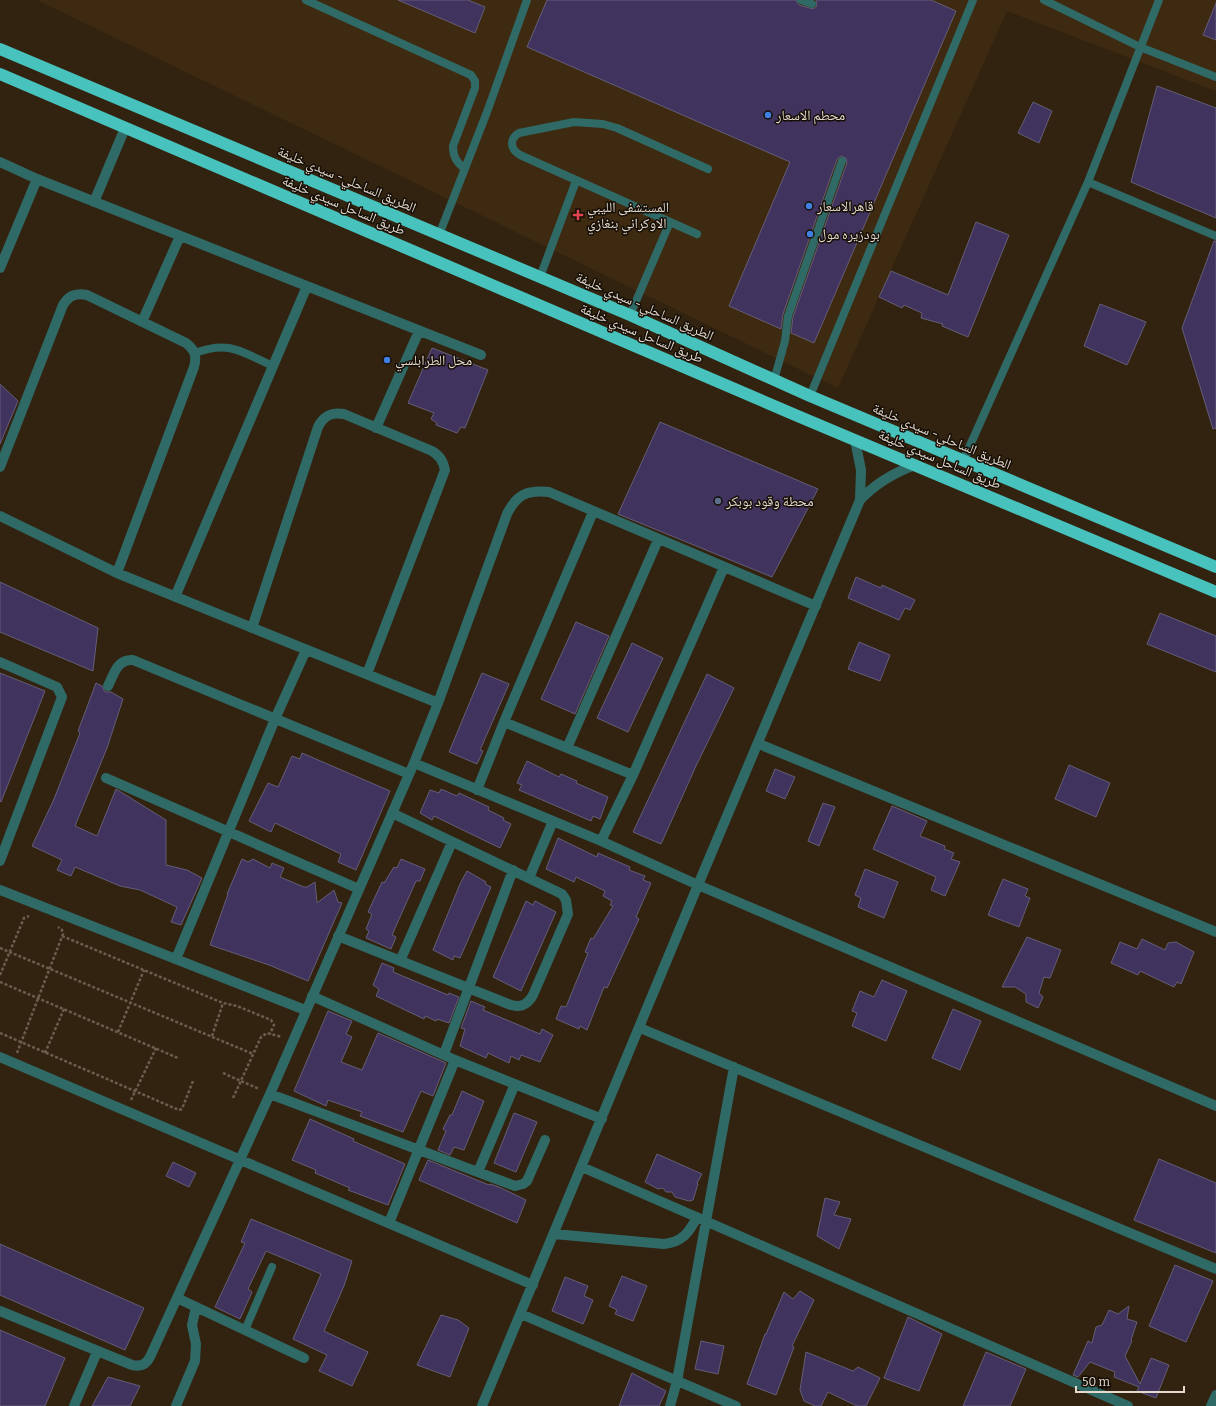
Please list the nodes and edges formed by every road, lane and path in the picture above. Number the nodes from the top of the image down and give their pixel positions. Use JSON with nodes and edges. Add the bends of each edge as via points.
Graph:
{"nodes":[{"id":1,"x":306,"y":0,"type":"edge"},
{"id":2,"x":527,"y":0,"type":"edge"},
{"id":3,"x":801,"y":0,"type":"edge"},
{"id":4,"x":974,"y":0,"type":"edge"},
{"id":5,"x":1044,"y":0,"type":"edge"},
{"id":6,"x":1159,"y":0,"type":"edge"},
{"id":7,"x":812,"y":4,"type":"dead end"},
{"id":8,"x":1140,"y":47,"type":"junction"},
{"id":9,"x":0,"y":49,"type":"edge"},
{"id":10,"x":0,"y":74,"type":"edge"},
{"id":11,"x":1216,"y":77,"type":"edge"},
{"id":12,"x":125,"y":128,"type":"junction"},
{"id":13,"x":842,"y":161,"type":"dead end"},
{"id":14,"x":0,"y":162,"type":"edge"},
{"id":15,"x":464,"y":168,"type":"junction"},
{"id":16,"x":708,"y":168,"type":"dead end"},
{"id":17,"x":37,"y":179,"type":"junction"},
{"id":18,"x":576,"y":181,"type":"junction"},
{"id":19,"x":1088,"y":182,"type":"junction"},
{"id":20,"x":94,"y":202,"type":"junction"},
{"id":21,"x":670,"y":222,"type":"junction"},
{"id":22,"x":440,"y":234,"type":"junction"},
{"id":23,"x":697,"y":234,"type":"dead end"},
{"id":24,"x":180,"y":236,"type":"junction"},
{"id":25,"x":1216,"y":236,"type":"edge"},
{"id":26,"x":0,"y":268,"type":"edge"},
{"id":27,"x":540,"y":277,"type":"junction"},
{"id":28,"x":307,"y":286,"type":"junction"},
{"id":29,"x":630,"y":315,"type":"junction"},
{"id":30,"x":142,"y":322,"type":"junction"},
{"id":31,"x":419,"y":331,"type":"junction"},
{"id":32,"x":195,"y":353,"type":"junction"},
{"id":33,"x":481,"y":355,"type":"dead end"},
{"id":34,"x":273,"y":366,"type":"junction"},
{"id":35,"x":774,"y":380,"type":"junction"},
{"id":36,"x":810,"y":396,"type":"junction"},
{"id":37,"x":376,"y":428,"type":"junction"},
{"id":38,"x":855,"y":440,"type":"junction"},
{"id":39,"x":963,"y":461,"type":"junction"},
{"id":40,"x":915,"y":465,"type":"junction"},
{"id":41,"x":0,"y":467,"type":"edge"},
{"id":42,"x":860,"y":500,"type":"junction"},
{"id":43,"x":593,"y":512,"type":"junction"},
{"id":44,"x":0,"y":516,"type":"edge"},
{"id":45,"x":658,"y":540,"type":"junction"},
{"id":46,"x":724,"y":567,"type":"junction"},
{"id":47,"x":1216,"y":567,"type":"edge"},
{"id":48,"x":117,"y":573,"type":"junction"},
{"id":49,"x":1216,"y":592,"type":"edge"},
{"id":50,"x":175,"y":597,"type":"junction"},
{"id":51,"x":816,"y":606,"type":"junction"},
{"id":52,"x":252,"y":628,"type":"junction"},
{"id":53,"x":306,"y":650,"type":"junction"},
{"id":54,"x":0,"y":662,"type":"edge"},
{"id":55,"x":366,"y":674,"type":"junction"},
{"id":56,"x":108,"y":686,"type":"dead end"},
{"id":57,"x":438,"y":703,"type":"junction"},
{"id":58,"x":275,"y":719,"type":"junction"},
{"id":59,"x":504,"y":722,"type":"junction"},
{"id":60,"x":759,"y":744,"type":"junction"},
{"id":61,"x":567,"y":748,"type":"junction"},
{"id":62,"x":414,"y":762,"type":"junction"},
{"id":63,"x":408,"y":774,"type":"junction"},
{"id":64,"x":633,"y":775,"type":"junction"},
{"id":65,"x":106,"y":778,"type":"dead end"},
{"id":66,"x":477,"y":790,"type":"junction"},
{"id":67,"x":392,"y":813,"type":"junction"},
{"id":68,"x":553,"y":821,"type":"junction"},
{"id":69,"x":228,"y":832,"type":"junction"},
{"id":70,"x":601,"y":841,"type":"junction"},
{"id":71,"x":452,"y":842,"type":"junction"},
{"id":72,"x":0,"y":861,"type":"edge"},
{"id":73,"x":513,"y":870,"type":"junction"},
{"id":74,"x":529,"y":878,"type":"junction"},
{"id":75,"x":698,"y":885,"type":"junction"},
{"id":76,"x":359,"y":889,"type":"junction"},
{"id":77,"x":0,"y":890,"type":"edge"},
{"id":78,"x":36,"y":918,"type":"dead end"},
{"id":79,"x":54,"y":926,"type":"dead end"},
{"id":80,"x":1216,"y":932,"type":"edge"},
{"id":81,"x":62,"y":936,"type":"junction"},
{"id":82,"x":338,"y":936,"type":"junction"},
{"id":83,"x":0,"y":948,"type":"edge"},
{"id":84,"x":10,"y":952,"type":"junction"},
{"id":85,"x":176,"y":959,"type":"junction"},
{"id":86,"x":400,"y":961,"type":"junction"},
{"id":87,"x":50,"y":968,"type":"junction"},
{"id":88,"x":144,"y":970,"type":"junction"},
{"id":89,"x":0,"y":975,"type":"edge"},
{"id":90,"x":0,"y":982,"type":"edge"},
{"id":91,"x":468,"y":989,"type":"junction"},
{"id":92,"x":312,"y":996,"type":"junction"},
{"id":93,"x":38,"y":998,"type":"junction"},
{"id":94,"x":131,"y":1002,"type":"junction"},
{"id":95,"x":223,"y":1003,"type":"junction"},
{"id":96,"x":64,"y":1009,"type":"junction"},
{"id":97,"x":305,"y":1010,"type":"junction"},
{"id":98,"x":640,"y":1028,"type":"junction"},
{"id":99,"x":118,"y":1032,"type":"junction"},
{"id":100,"x":0,"y":1033,"type":"edge"},
{"id":101,"x":270,"y":1034,"type":"junction"},
{"id":102,"x":212,"y":1036,"type":"junction"},
{"id":103,"x":292,"y":1040,"type":"junction"},
{"id":104,"x":21,"y":1042,"type":"junction"},
{"id":105,"x":156,"y":1048,"type":"junction"},
{"id":106,"x":45,"y":1052,"type":"junction"},
{"id":107,"x":253,"y":1054,"type":"junction"},
{"id":108,"x":444,"y":1054,"type":"junction"},
{"id":109,"x":0,"y":1057,"type":"edge"},
{"id":110,"x":178,"y":1058,"type":"dead end"},
{"id":111,"x":456,"y":1060,"type":"junction"},
{"id":112,"x":13,"y":1063,"type":"junction"},
{"id":113,"x":734,"y":1068,"type":"junction"},
{"id":114,"x":223,"y":1073,"type":"dead end"},
{"id":115,"x":193,"y":1081,"type":"dead end"},
{"id":116,"x":241,"y":1081,"type":"junction"},
{"id":117,"x":515,"y":1084,"type":"junction"},
{"id":118,"x":135,"y":1091,"type":"junction"},
{"id":119,"x":270,"y":1094,"type":"junction"},
{"id":120,"x":233,"y":1098,"type":"dead end"},
{"id":121,"x":1216,"y":1106,"type":"edge"},
{"id":122,"x":126,"y":1111,"type":"junction"},
{"id":123,"x":602,"y":1119,"type":"junction"},
{"id":124,"x":545,"y":1140,"type":"dead end"},
{"id":125,"x":419,"y":1149,"type":"junction"},
{"id":126,"x":240,"y":1160,"type":"junction"},
{"id":127,"x":582,"y":1167,"type":"junction"},
{"id":128,"x":478,"y":1172,"type":"junction"},
{"id":129,"x":701,"y":1220,"type":"junction"},
{"id":130,"x":389,"y":1223,"type":"junction"},
{"id":131,"x":554,"y":1234,"type":"junction"},
{"id":132,"x":272,"y":1267,"type":"dead end"},
{"id":133,"x":1216,"y":1269,"type":"edge"},
{"id":134,"x":533,"y":1285,"type":"junction"},
{"id":135,"x":177,"y":1298,"type":"junction"},
{"id":136,"x":196,"y":1307,"type":"junction"},
{"id":137,"x":0,"y":1312,"type":"edge"},
{"id":138,"x":521,"y":1314,"type":"junction"},
{"id":139,"x":245,"y":1330,"type":"junction"},
{"id":140,"x":97,"y":1352,"type":"junction"},
{"id":141,"x":304,"y":1358,"type":"dead end"},
{"id":142,"x":677,"y":1381,"type":"junction"},
{"id":143,"x":1216,"y":1395,"type":"edge"},
{"id":144,"x":74,"y":1406,"type":"edge"},
{"id":145,"x":176,"y":1406,"type":"edge"},
{"id":146,"x":482,"y":1406,"type":"edge"},
{"id":147,"x":670,"y":1406,"type":"edge"},
{"id":148,"x":736,"y":1406,"type":"edge"},
{"id":149,"x":1128,"y":1406,"type":"edge"},
{"id":150,"x":1211,"y":1406,"type":"edge"}],
"edges":[{"from":1,"to":15,"type":"lane","via":[[471,75],[475,81],[475,88],[453,146],[457,161]]},
{"from":2,"to":15,"type":"lane"},
{"from":3,"to":7,"type":"lane"},
{"from":4,"to":36,"type":"lane"},
{"from":5,"to":8,"type":"lane"},
{"from":6,"to":8,"type":"lane"},
{"from":8,"to":11,"type":"lane"},
{"from":8,"to":19,"type":"lane"},
{"from":9,"to":22,"type":"highway","name":"الطريق الساحلي- سيدي خليفة"},
{"from":10,"to":12,"type":"highway","name":"طريق الساحل سيدي خليفة"},
{"from":12,"to":20,"type":"street"},
{"from":12,"to":38,"type":"highway","name":"طريق الساحل سيدي خليفة"},
{"from":13,"to":35,"type":"lane","via":[[788,316],[785,341]]},
{"from":14,"to":17,"type":"street"},
{"from":15,"to":22,"type":"lane"},
{"from":16,"to":18,"type":"lane","via":[[603,124],[574,122],[514,136],[512,147],[515,152]]},
{"from":17,"to":20,"type":"street"},
{"from":17,"to":26,"type":"street"},
{"from":18,"to":21,"type":"lane"},
{"from":18,"to":27,"type":"lane"},
{"from":19,"to":25,"type":"lane"},
{"from":19,"to":39,"type":"lane"},
{"from":20,"to":24,"type":"street"},
{"from":21,"to":23,"type":"lane"},
{"from":21,"to":29,"type":"lane"},
{"from":22,"to":27,"type":"highway","name":"الطريق الساحلي- سيدي خليفة"},
{"from":24,"to":28,"type":"street"},
{"from":24,"to":30,"type":"street"},
{"from":27,"to":29,"type":"highway","name":"الطريق الساحلي- سيدي خليفة"},
{"from":28,"to":31,"type":"street"},
{"from":28,"to":34,"type":"street"},
{"from":29,"to":35,"type":"highway","name":"الطريق الساحلي- سيدي خليفة"},
{"from":30,"to":32,"type":"street","via":[[186,343]]},
{"from":30,"to":41,"type":"street","via":[[87,295],[79,293],[67,299]]},
{"from":31,"to":33,"type":"street"},
{"from":31,"to":37,"type":"street"},
{"from":32,"to":34,"type":"lane","via":[[219,346],[230,347]]},
{"from":32,"to":48,"type":"street","via":[[194,367]]},
{"from":34,"to":50,"type":"street"},
{"from":35,"to":36,"type":"highway","name":"الطريق الساحلي- سيدي خليفة"},
{"from":36,"to":39,"type":"highway","name":"الطريق الساحلي- سيدي خليفة"},
{"from":37,"to":52,"type":"street","via":[[336,412],[321,420]]},
{"from":37,"to":55,"type":"street","via":[[432,451],[443,462],[444,470]]},
{"from":38,"to":40,"type":"highway","name":"طريق الساحل سيدي خليفة"},
{"from":38,"to":42,"type":"street","via":[[861,470]]},
{"from":39,"to":47,"type":"highway","name":"الطريق الساحلي- سيدي خليفة"},
{"from":40,"to":42,"type":"street","via":[[885,478]]},
{"from":40,"to":49,"type":"highway","name":"طريق الساحل سيدي خليفة"},
{"from":42,"to":51,"type":"street"},
{"from":43,"to":45,"type":"street"},
{"from":43,"to":57,"type":"street","via":[[549,492],[536,491],[522,495],[513,502]]},
{"from":43,"to":59,"type":"street"},
{"from":44,"to":48,"type":"street"},
{"from":45,"to":46,"type":"street"},
{"from":45,"to":61,"type":"street"},
{"from":46,"to":51,"type":"street"},
{"from":46,"to":64,"type":"street"},
{"from":48,"to":50,"type":"street"},
{"from":50,"to":52,"type":"street"},
{"from":51,"to":60,"type":"street"},
{"from":52,"to":53,"type":"street"},
{"from":53,"to":55,"type":"street"},
{"from":53,"to":58,"type":"street"},
{"from":54,"to":72,"type":"street","via":[[58,687],[62,697]]},
{"from":55,"to":57,"type":"street"},
{"from":56,"to":58,"type":"street","via":[[117,666],[125,660],[133,660]]},
{"from":57,"to":62,"type":"street"},
{"from":58,"to":63,"type":"street"},
{"from":58,"to":69,"type":"street"},
{"from":59,"to":61,"type":"street"},
{"from":59,"to":66,"type":"street"},
{"from":60,"to":75,"type":"street"},
{"from":60,"to":80,"type":"street"},
{"from":61,"to":64,"type":"street"},
{"from":62,"to":63,"type":"street"},
{"from":62,"to":66,"type":"street"},
{"from":63,"to":67,"type":"street"},
{"from":64,"to":70,"type":"street"},
{"from":65,"to":69,"type":"street"},
{"from":66,"to":68,"type":"street"},
{"from":67,"to":71,"type":"street"},
{"from":67,"to":76,"type":"street"},
{"from":68,"to":70,"type":"street"},
{"from":68,"to":74,"type":"street"},
{"from":69,"to":76,"type":"street"},
{"from":69,"to":85,"type":"street"},
{"from":70,"to":75,"type":"street"},
{"from":71,"to":73,"type":"street"},
{"from":71,"to":86,"type":"street"},
{"from":73,"to":74,"type":"street"},
{"from":73,"to":91,"type":"street"},
{"from":74,"to":91,"type":"street","via":[[562,894],[568,908],[568,914],[530,1001],[518,1007]]},
{"from":75,"to":98,"type":"street"},
{"from":75,"to":121,"type":"street"},
{"from":76,"to":82,"type":"street"},
{"from":77,"to":85,"type":"street"},
{"from":78,"to":84,"type":"path","via":[[28,915],[25,917]]},
{"from":79,"to":81,"type":"path","via":[[62,930]]},
{"from":81,"to":87,"type":"path"},
{"from":81,"to":88,"type":"path"},
{"from":82,"to":86,"type":"street"},
{"from":82,"to":92,"type":"street"},
{"from":83,"to":84,"type":"path"},
{"from":84,"to":87,"type":"path"},
{"from":84,"to":89,"type":"path"},
{"from":85,"to":97,"type":"street"},
{"from":86,"to":91,"type":"street"},
{"from":87,"to":93,"type":"path"},
{"from":87,"to":94,"type":"path"},
{"from":88,"to":94,"type":"path"},
{"from":88,"to":95,"type":"path"},
{"from":90,"to":93,"type":"path"},
{"from":91,"to":108,"type":"street"},
{"from":92,"to":97,"type":"street"},
{"from":92,"to":108,"type":"street"},
{"from":93,"to":96,"type":"path"},
{"from":93,"to":104,"type":"path"},
{"from":94,"to":99,"type":"path"},
{"from":94,"to":102,"type":"path"},
{"from":95,"to":101,"type":"path","via":[[271,1020],[274,1025]]},
{"from":95,"to":102,"type":"path"},
{"from":96,"to":99,"type":"path"},
{"from":96,"to":106,"type":"path"},
{"from":97,"to":103,"type":"street"},
{"from":98,"to":113,"type":"street"},
{"from":98,"to":123,"type":"street"},
{"from":99,"to":105,"type":"path"},
{"from":100,"to":104,"type":"path"},
{"from":101,"to":103,"type":"path"},
{"from":101,"to":107,"type":"path","via":[[261,1037]]},
{"from":102,"to":107,"type":"path"},
{"from":103,"to":119,"type":"street"},
{"from":104,"to":106,"type":"path"},
{"from":104,"to":112,"type":"path"},
{"from":105,"to":110,"type":"path"},
{"from":105,"to":118,"type":"path"},
{"from":106,"to":118,"type":"path"},
{"from":107,"to":116,"type":"path"},
{"from":108,"to":111,"type":"street"},
{"from":109,"to":112,"type":"street"},
{"from":111,"to":117,"type":"street"},
{"from":111,"to":125,"type":"street"},
{"from":112,"to":122,"type":"street"},
{"from":113,"to":129,"type":"street"},
{"from":113,"to":133,"type":"street"},
{"from":114,"to":116,"type":"path"},
{"from":115,"to":118,"type":"path","via":[[181,1110]]},
{"from":116,"to":119,"type":"path"},
{"from":116,"to":120,"type":"path"},
{"from":117,"to":123,"type":"street"},
{"from":117,"to":128,"type":"street"},
{"from":118,"to":122,"type":"path"},
{"from":119,"to":125,"type":"street"},
{"from":119,"to":126,"type":"street"},
{"from":122,"to":126,"type":"street"},
{"from":123,"to":127,"type":"street"},
{"from":124,"to":128,"type":"street","via":[[527,1181],[523,1184],[515,1186]]},
{"from":125,"to":128,"type":"street"},
{"from":125,"to":130,"type":"street"},
{"from":126,"to":130,"type":"street"},
{"from":126,"to":135,"type":"street"},
{"from":127,"to":129,"type":"street"},
{"from":127,"to":131,"type":"street"},
{"from":129,"to":131,"type":"street","via":[[686,1235],[673,1243],[664,1244]]},
{"from":129,"to":142,"type":"street"},
{"from":129,"to":149,"type":"street"},
{"from":130,"to":134,"type":"street"},
{"from":131,"to":134,"type":"street"},
{"from":132,"to":139,"type":"lane"},
{"from":134,"to":138,"type":"street"},
{"from":135,"to":136,"type":"street"},
{"from":135,"to":140,"type":"street","via":[[150,1358],[144,1364],[136,1366]]},
{"from":136,"to":139,"type":"street"},
{"from":136,"to":145,"type":"street","via":[[192,1324],[196,1344],[195,1361]]},
{"from":137,"to":140,"type":"street"},
{"from":138,"to":142,"type":"street"},
{"from":138,"to":146,"type":"street"},
{"from":139,"to":141,"type":"street"},
{"from":140,"to":144,"type":"street"},
{"from":142,"to":147,"type":"street"},
{"from":142,"to":148,"type":"street"},
{"from":143,"to":150,"type":"street"}]}
